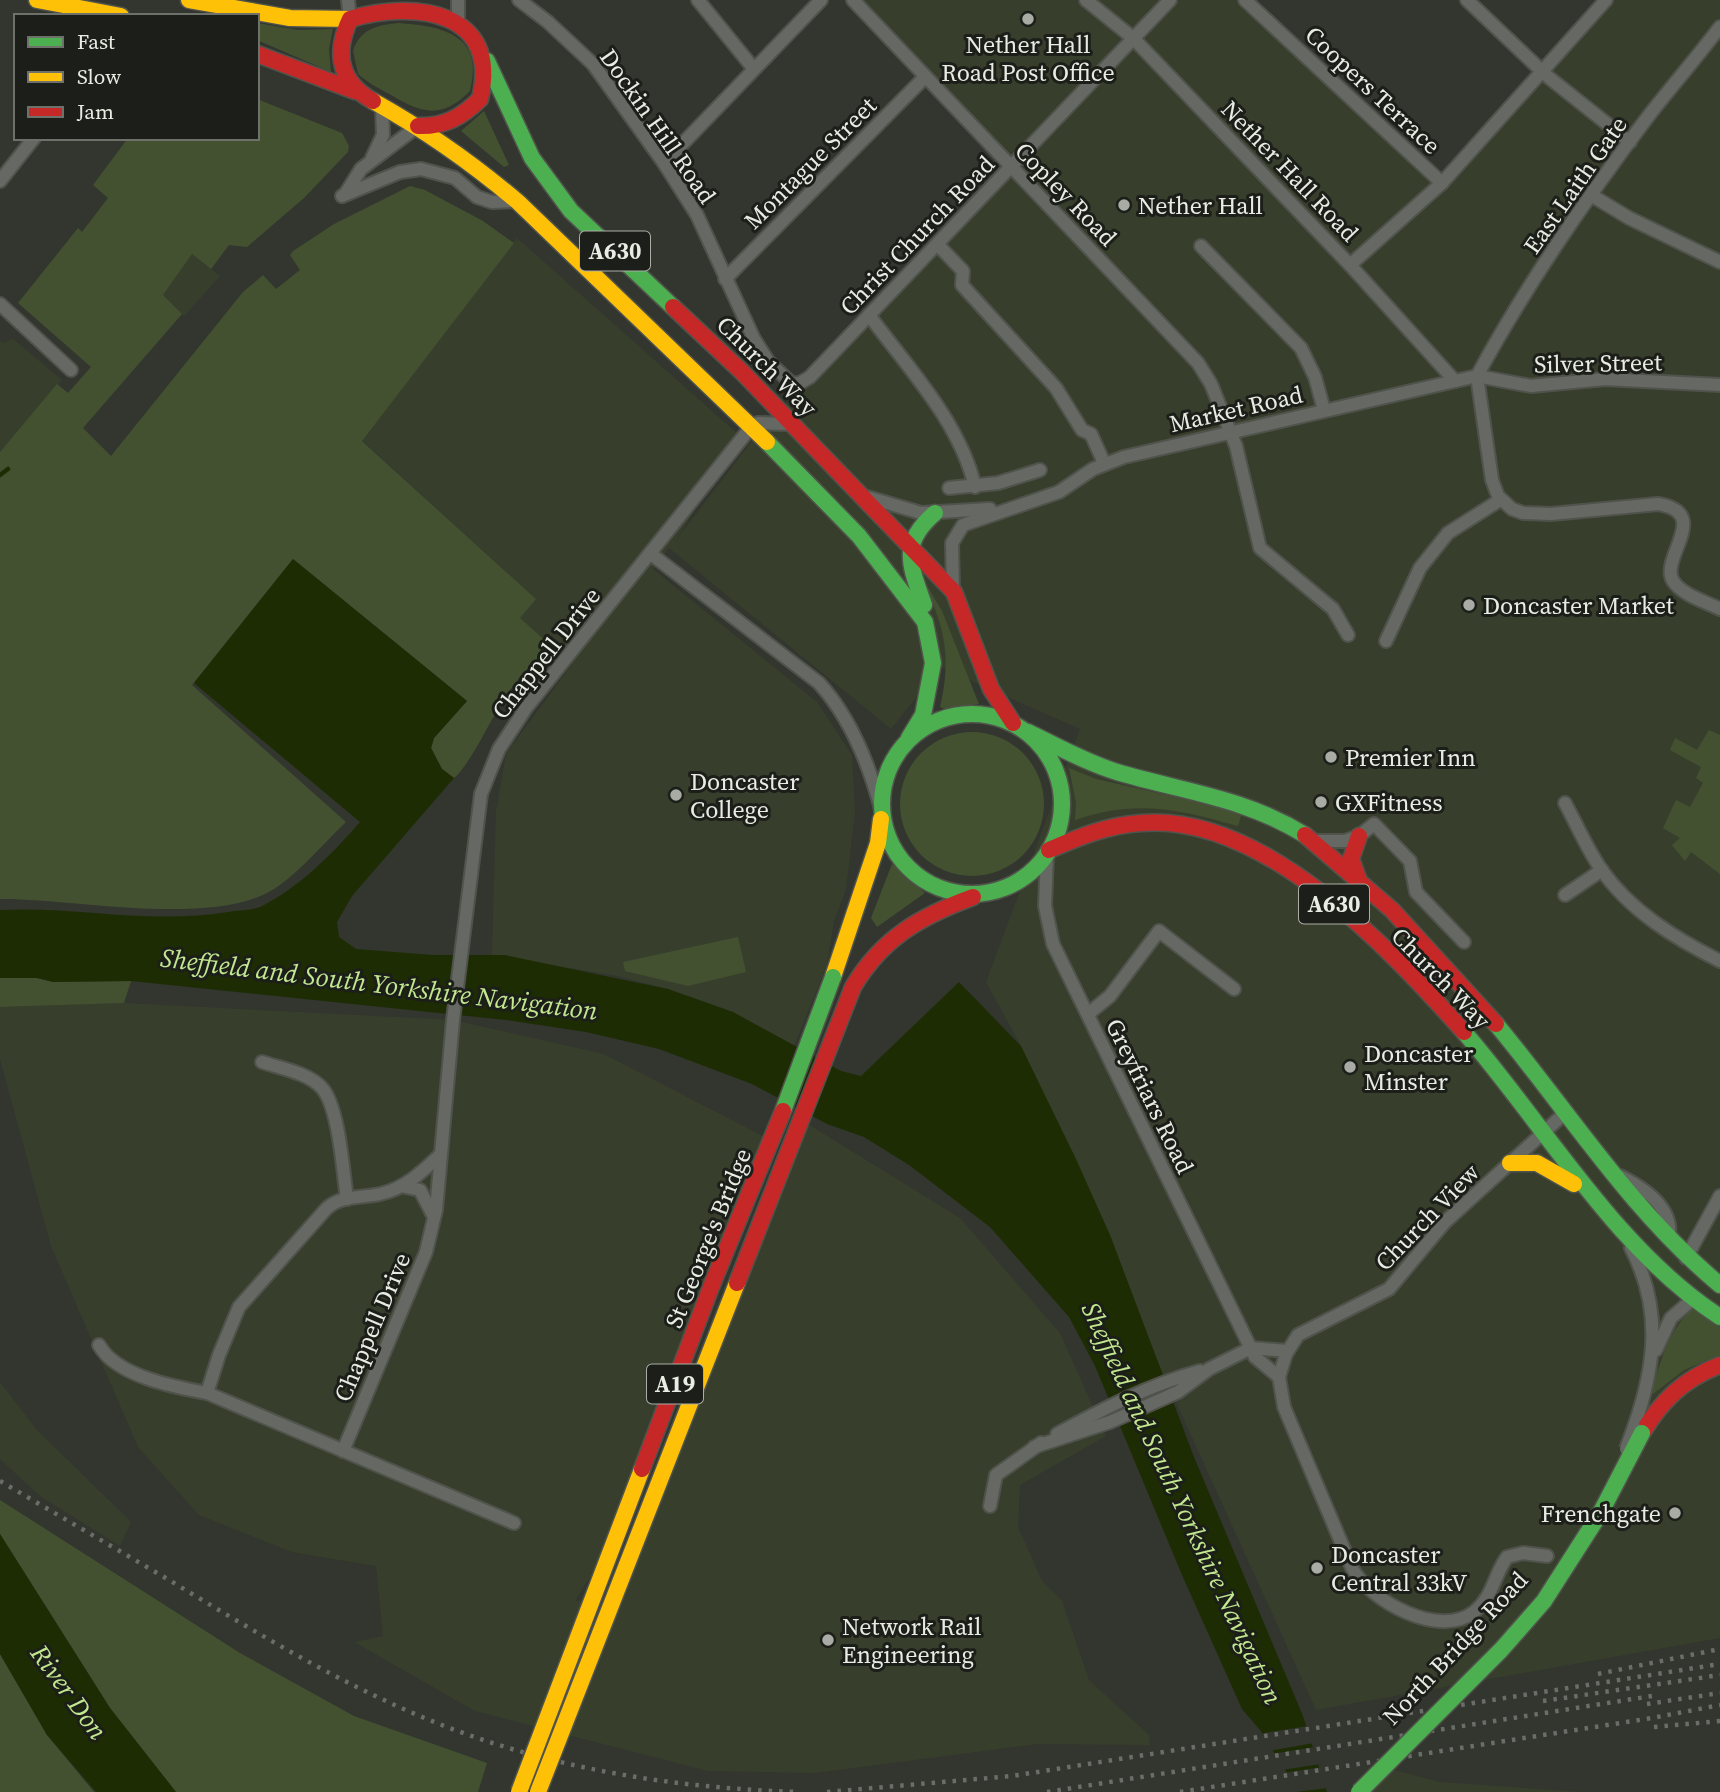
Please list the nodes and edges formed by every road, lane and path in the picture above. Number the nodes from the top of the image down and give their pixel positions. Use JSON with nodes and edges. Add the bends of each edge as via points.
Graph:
{"nodes":[{"id":1,"x":37,"y":0,"type":"edge"},
{"id":2,"x":190,"y":0,"type":"edge"},
{"id":3,"x":348,"y":0,"type":"edge"},
{"id":4,"x":458,"y":0,"type":"edge"},
{"id":5,"x":519,"y":0,"type":"edge"},
{"id":6,"x":698,"y":0,"type":"edge"},
{"id":7,"x":821,"y":0,"type":"edge"},
{"id":8,"x":853,"y":0,"type":"edge"},
{"id":9,"x":1086,"y":0,"type":"edge"},
{"id":10,"x":1170,"y":0,"type":"edge"},
{"id":11,"x":1245,"y":0,"type":"edge"},
{"id":12,"x":1467,"y":0,"type":"edge"},
{"id":13,"x":1606,"y":0,"type":"edge"},
{"id":14,"x":110,"y":14,"type":"edge"},
{"id":15,"x":350,"y":19,"type":"junction"},
{"id":16,"x":458,"y":21,"type":"junction"},
{"id":17,"x":1720,"y":27,"type":"edge"},
{"id":18,"x":1133,"y":38,"type":"junction"},
{"id":19,"x":480,"y":46,"type":"junction"},
{"id":20,"x":259,"y":55,"type":"edge"},
{"id":21,"x":754,"y":69,"type":"junction"},
{"id":22,"x":1541,"y":69,"type":"junction"},
{"id":23,"x":925,"y":77,"type":"junction"},
{"id":24,"x":355,"y":91,"type":"junction"},
{"id":25,"x":382,"y":106,"type":"junction"},
{"id":26,"x":418,"y":126,"type":"junction"},
{"id":27,"x":32,"y":140,"type":"edge"},
{"id":28,"x":1630,"y":142,"type":"junction"},
{"id":29,"x":370,"y":161,"type":"junction"},
{"id":30,"x":664,"y":163,"type":"junction"},
{"id":31,"x":1011,"y":169,"type":"junction"},
{"id":32,"x":0,"y":181,"type":"edge"},
{"id":33,"x":1442,"y":183,"type":"junction"},
{"id":34,"x":1591,"y":195,"type":"junction"},
{"id":35,"x":516,"y":201,"type":"junction"},
{"id":36,"x":938,"y":244,"type":"junction"},
{"id":37,"x":1201,"y":246,"type":"dead end"},
{"id":38,"x":1720,"y":262,"type":"edge"},
{"id":39,"x":1350,"y":264,"type":"junction"},
{"id":40,"x":725,"y":279,"type":"junction"},
{"id":41,"x":0,"y":304,"type":"edge"},
{"id":42,"x":869,"y":315,"type":"junction"},
{"id":43,"x":71,"y":370,"type":"dead end"},
{"id":44,"x":810,"y":376,"type":"joint"},
{"id":45,"x":1477,"y":376,"type":"junction"},
{"id":46,"x":1455,"y":381,"type":"junction"},
{"id":47,"x":1720,"y":386,"type":"edge"},
{"id":48,"x":1324,"y":410,"type":"junction"},
{"id":49,"x":793,"y":424,"type":"junction"},
{"id":50,"x":751,"y":427,"type":"junction"},
{"id":51,"x":1228,"y":431,"type":"junction"},
{"id":52,"x":1104,"y":463,"type":"junction"},
{"id":53,"x":1040,"y":470,"type":"dead end"},
{"id":54,"x":975,"y":487,"type":"junction"},
{"id":55,"x":949,"y":488,"type":"dead end"},
{"id":56,"x":864,"y":496,"type":"junction"},
{"id":57,"x":1500,"y":500,"type":"junction"},
{"id":58,"x":1015,"y":507,"type":"junction"},
{"id":59,"x":935,"y":513,"type":"junction"},
{"id":60,"x":910,"y":544,"type":"junction"},
{"id":61,"x":651,"y":554,"type":"junction"},
{"id":62,"x":954,"y":592,"type":"junction"},
{"id":63,"x":1720,"y":609,"type":"edge"},
{"id":64,"x":1348,"y":635,"type":"dead end"},
{"id":65,"x":1385,"y":641,"type":"dead end"},
{"id":66,"x":931,"y":642,"type":"junction"},
{"id":67,"x":1020,"y":728,"type":"junction"},
{"id":68,"x":909,"y":738,"type":"junction"},
{"id":69,"x":1565,"y":803,"type":"dead end"},
{"id":70,"x":881,"y":812,"type":"junction"},
{"id":71,"x":1302,"y":834,"type":"junction"},
{"id":72,"x":1359,"y":836,"type":"junction"},
{"id":73,"x":1048,"y":852,"type":"junction"},
{"id":74,"x":1602,"y":870,"type":"junction"},
{"id":75,"x":1359,"y":881,"type":"junction"},
{"id":76,"x":982,"y":894,"type":"junction"},
{"id":77,"x":1566,"y":895,"type":"dead end"},
{"id":78,"x":1464,"y":942,"type":"dead end"},
{"id":79,"x":1720,"y":961,"type":"edge"},
{"id":80,"x":1234,"y":989,"type":"dead end"},
{"id":81,"x":1088,"y":1014,"type":"junction"},
{"id":82,"x":262,"y":1062,"type":"dead end"},
{"id":83,"x":1564,"y":1113,"type":"junction"},
{"id":84,"x":1545,"y":1133,"type":"junction"},
{"id":85,"x":439,"y":1156,"type":"junction"},
{"id":86,"x":1510,"y":1163,"type":"junction"},
{"id":87,"x":401,"y":1186,"type":"junction"},
{"id":88,"x":1720,"y":1196,"type":"edge"},
{"id":89,"x":346,"y":1199,"type":"junction"},
{"id":90,"x":1596,"y":1200,"type":"junction"},
{"id":91,"x":1611,"y":1215,"type":"junction"},
{"id":92,"x":434,"y":1217,"type":"junction"},
{"id":93,"x":1686,"y":1258,"type":"junction"},
{"id":94,"x":1720,"y":1286,"type":"edge"},
{"id":95,"x":1694,"y":1298,"type":"junction"},
{"id":96,"x":1720,"y":1317,"type":"edge"},
{"id":97,"x":99,"y":1345,"type":"dead end"},
{"id":98,"x":1251,"y":1348,"type":"junction"},
{"id":99,"x":1285,"y":1357,"type":"junction"},
{"id":100,"x":1720,"y":1365,"type":"edge"},
{"id":101,"x":1209,"y":1369,"type":"junction"},
{"id":102,"x":1279,"y":1377,"type":"junction"},
{"id":103,"x":1648,"y":1377,"type":"junction"},
{"id":104,"x":207,"y":1393,"type":"junction"},
{"id":105,"x":1638,"y":1430,"type":"junction"},
{"id":106,"x":1034,"y":1447,"type":"junction"},
{"id":107,"x":343,"y":1451,"type":"junction"},
{"id":108,"x":990,"y":1506,"type":"dead end"},
{"id":109,"x":514,"y":1523,"type":"dead end"},
{"id":110,"x":1547,"y":1556,"type":"dead end"},
{"id":111,"x":519,"y":1792,"type":"edge"},
{"id":112,"x":538,"y":1792,"type":"edge"},
{"id":113,"x":1349,"y":1792,"type":"edge"},
{"id":114,"x":1359,"y":1792,"type":"edge"}],
"edges":[{"from":1,"to":14,"type":"main road"},
{"from":2,"to":15,"type":"main road","via":[[290,18]]},
{"from":3,"to":15,"type":"street"},
{"from":4,"to":16,"type":"street"},
{"from":5,"to":30,"type":"street","name":"Dockin Hill Road","via":[[593,64]]},
{"from":6,"to":21,"type":"street"},
{"from":7,"to":21,"type":"street"},
{"from":8,"to":23,"type":"street","name":"Copley Road"},
{"from":9,"to":18,"type":"street","name":"Nether Hall Road"},
{"from":10,"to":18,"type":"street","name":"Christ Church Road"},
{"from":11,"to":33,"type":"street","name":"Coopers Terrace"},
{"from":12,"to":22,"type":"street"},
{"from":13,"to":22,"type":"street"},
{"from":15,"to":16,"type":"main road","via":[[383,10],[406,10]]},
{"from":15,"to":24,"type":"main road","via":[[341,38],[341,63]]},
{"from":16,"to":19,"type":"main road"},
{"from":17,"to":28,"type":"street","name":"East Laith Gate"},
{"from":18,"to":31,"type":"street","name":"Christ Church Road"},
{"from":18,"to":39,"type":"street","name":"Nether Hall Road"},
{"from":19,"to":26,"type":"main road","via":[[484,85],[480,99],[459,119]]},
{"from":19,"to":49,"type":"main road","name":"Church Way","number":"A630","via":[[532,158],[556,193]]},
{"from":20,"to":24,"type":"main road"},
{"from":21,"to":30,"type":"street"},
{"from":22,"to":28,"type":"street"},
{"from":22,"to":33,"type":"street"},
{"from":23,"to":31,"type":"street","name":"Copley Road"},
{"from":23,"to":40,"type":"street","name":"Montague Street"},
{"from":24,"to":25,"type":"main road"},
{"from":25,"to":26,"type":"main road"},
{"from":25,"to":29,"type":"street","via":[[383,135]]},
{"from":26,"to":29,"type":"street"},
{"from":26,"to":35,"type":"main road","number":"A630"},
{"from":27,"to":32,"type":"street"},
{"from":28,"to":34,"type":"street","name":"East Laith Gate"},
{"from":29,"to":35,"type":"street","via":[[344,194],[400,172],[421,169],[455,177],[477,197]]},
{"from":30,"to":40,"type":"street","name":"Dockin Hill Road","via":[[697,215]]},
{"from":31,"to":36,"type":"street","name":"Christ Church Road"},
{"from":31,"to":51,"type":"street","name":"Copley Road","via":[[1185,347],[1211,384]]},
{"from":33,"to":39,"type":"street"},
{"from":34,"to":38,"type":"street"},
{"from":34,"to":45,"type":"street","name":"East Laith Gate"},
{"from":35,"to":50,"type":"main road","number":"A630"},
{"from":36,"to":42,"type":"street","name":"Christ Church Road"},
{"from":36,"to":52,"type":"street","via":[[963,271],[962,285],[1056,388],[1082,430],[1091,434]]},
{"from":37,"to":48,"type":"street","via":[[1301,348]]},
{"from":39,"to":46,"type":"street","name":"Nether Hall Road"},
{"from":40,"to":44,"type":"street","name":"Dockin Hill Road","via":[[768,361],[792,384]]},
{"from":41,"to":43,"type":"street"},
{"from":42,"to":44,"type":"street","name":"Christ Church Road"},
{"from":42,"to":54,"type":"street","via":[[957,437]]},
{"from":45,"to":46,"type":"street","name":"Market Road"},
{"from":45,"to":47,"type":"street","name":"Silver Street","via":[[1531,386],[1605,379]]},
{"from":45,"to":57,"type":"street","via":[[1492,480]]},
{"from":46,"to":48,"type":"street","name":"Market Road"},
{"from":48,"to":51,"type":"street","name":"Market Road"},
{"from":49,"to":50,"type":"street","via":[[765,422]]},
{"from":49,"to":56,"type":"main road","name":"Church Way","number":"A630"},
{"from":50,"to":61,"type":"street","name":"Chappell Drive"},
{"from":50,"to":66,"type":"main road","number":"A630","via":[[859,536],[925,622]]},
{"from":51,"to":52,"type":"street","name":"Market Road"},
{"from":51,"to":64,"type":"street","name":"Copley Road","via":[[1236,446],[1260,548],[1333,609]]},
{"from":52,"to":58,"type":"street","name":"Market Road","via":[[1059,492]]},
{"from":53,"to":54,"type":"street"},
{"from":54,"to":55,"type":"street"},
{"from":56,"to":59,"type":"street","name":"Market Road"},
{"from":56,"to":60,"type":"main road","name":"Church Way","number":"A630"},
{"from":57,"to":63,"type":"street","via":[[1523,513],[1670,507],[1679,514],[1683,527],[1671,578],[1682,590]]},
{"from":57,"to":65,"type":"street","via":[[1472,515],[1441,542],[1420,568]]},
{"from":58,"to":59,"type":"street","name":"Market Road"},
{"from":58,"to":62,"type":"street","name":"Market Road","via":[[975,519],[956,533],[951,561]]},
{"from":59,"to":60,"type":"main road"},
{"from":60,"to":62,"type":"main road","name":"Church Way","number":"A630"},
{"from":60,"to":66,"type":"main road","via":[[909,564],[930,621]]},
{"from":61,"to":70,"type":"street","via":[[819,682],[842,713],[870,774]]},
{"from":61,"to":85,"type":"street","name":"Chappell Drive","via":[[526,708],[499,749],[481,794]]},
{"from":62,"to":67,"type":"main road","name":"Church Way","number":"A630","via":[[987,679]]},
{"from":66,"to":68,"type":"main road","number":"A630","via":[[929,696]]},
{"from":67,"to":68,"type":"main road","via":[[987,714],[959,714],[932,722]]},
{"from":67,"to":71,"type":"main road","name":"Church Way","number":"A630","via":[[1116,772],[1233,799]]},
{"from":67,"to":73,"type":"main road","via":[[1047,754],[1062,794],[1060,823]]},
{"from":68,"to":70,"type":"main road","via":[[887,770]]},
{"from":69,"to":74,"type":"street"},
{"from":70,"to":76,"type":"main road","via":[[895,853],[916,875],[942,890]]},
{"from":70,"to":111,"type":"main road","name":"St George's Bridge","number":"A19","bridge":true,"via":[[878,843],[833,977]]},
{"from":71,"to":72,"type":"street","via":[[1334,843]]},
{"from":71,"to":75,"type":"main road","name":"Church Way","number":"A630"},
{"from":72,"to":75,"type":"main road","via":[[1352,859]]},
{"from":72,"to":78,"type":"street","via":[[1368,825],[1376,826],[1410,861],[1416,892]]},
{"from":73,"to":76,"type":"main road","via":[[1030,873],[1007,887]]},
{"from":73,"to":81,"type":"street","name":"Greyfriars Road","via":[[1048,925]]},
{"from":73,"to":84,"type":"main road","name":"Church Way","number":"A630","via":[[1094,828],[1129,822],[1185,826],[1268,855],[1326,897],[1427,993]]},
{"from":74,"to":77,"type":"street"},
{"from":74,"to":79,"type":"street","via":[[1651,920]]},
{"from":75,"to":83,"type":"main road","name":"Church Way","number":"A630","via":[[1452,973]]},
{"from":76,"to":112,"type":"main road","name":"St George's Bridge","number":"A19","bridge":true,"via":[[926,913],[904,926],[876,952],[853,987]]},
{"from":80,"to":81,"type":"street","via":[[1159,931],[1110,996]]},
{"from":81,"to":98,"type":"street","name":"Greyfriars Road"},
{"from":82,"to":89,"type":"street","via":[[312,1079],[323,1089],[332,1112]]},
{"from":83,"to":84,"type":"street","name":"Church View"},
{"from":83,"to":93,"type":"main road","name":"Church Way","number":"A630","via":[[1607,1171]]},
{"from":84,"to":86,"type":"street","name":"Church View"},
{"from":84,"to":90,"type":"main road","name":"Church Way","number":"A630"},
{"from":85,"to":87,"type":"street"},
{"from":85,"to":92,"type":"street","name":"Chappell Drive"},
{"from":86,"to":90,"type":"main road","via":[[1537,1161],[1551,1166]]},
{"from":86,"to":99,"type":"street","name":"Church View","via":[[1446,1222],[1389,1289],[1302,1332]]},
{"from":87,"to":89,"type":"street"},
{"from":87,"to":92,"type":"street","via":[[421,1190]]},
{"from":88,"to":93,"type":"street"},
{"from":89,"to":104,"type":"street","via":[[327,1208],[239,1307]]},
{"from":90,"to":91,"type":"main road","name":"Church Way","number":"A630"},
{"from":91,"to":95,"type":"main road","name":"Church Way","number":"A630","via":[[1659,1268]]},
{"from":91,"to":103,"type":"street","name":"North Bridge Road","via":[[1650,1293],[1653,1318]]},
{"from":92,"to":107,"type":"street","name":"Chappell Drive","via":[[426,1252]]},
{"from":93,"to":94,"type":"main road","name":"Church Way","number":"A630"},
{"from":94,"to":95,"type":"main road"},
{"from":95,"to":96,"type":"main road","name":"Church Way","number":"A630"},
{"from":95,"to":103,"type":"street","via":[[1671,1318]]},
{"from":97,"to":104,"type":"street","via":[[105,1357],[116,1364],[169,1386]]},
{"from":98,"to":99,"type":"street","via":[[1260,1346]]},
{"from":98,"to":101,"type":"street"},
{"from":98,"to":102,"type":"street","name":"Greyfriars Road","via":[[1262,1366]]},
{"from":99,"to":102,"type":"street"},
{"from":100,"to":105,"type":"main road","name":"North Bridge Road","via":[[1665,1397]]},
{"from":101,"to":106,"type":"street","via":[[1173,1378],[1103,1408]]},
{"from":101,"to":106,"type":"street","via":[[1178,1392],[1110,1423]]},
{"from":102,"to":110,"type":"street","via":[[1284,1407],[1356,1575],[1395,1605],[1425,1620],[1452,1621],[1475,1611],[1489,1596],[1503,1562],[1513,1554]]},
{"from":103,"to":105,"type":"street","name":"North Bridge Road"},
{"from":104,"to":107,"type":"street"},
{"from":105,"to":113,"type":"street","name":"North Bridge Road","bridge":true,"via":[[1577,1542],[1545,1586],[1490,1651]]},
{"from":105,"to":114,"type":"main road","name":"North Bridge Road","bridge":true,"via":[[1595,1523],[1544,1601]]},
{"from":106,"to":108,"type":"street","via":[[996,1475]]},
{"from":107,"to":109,"type":"street"}]}
